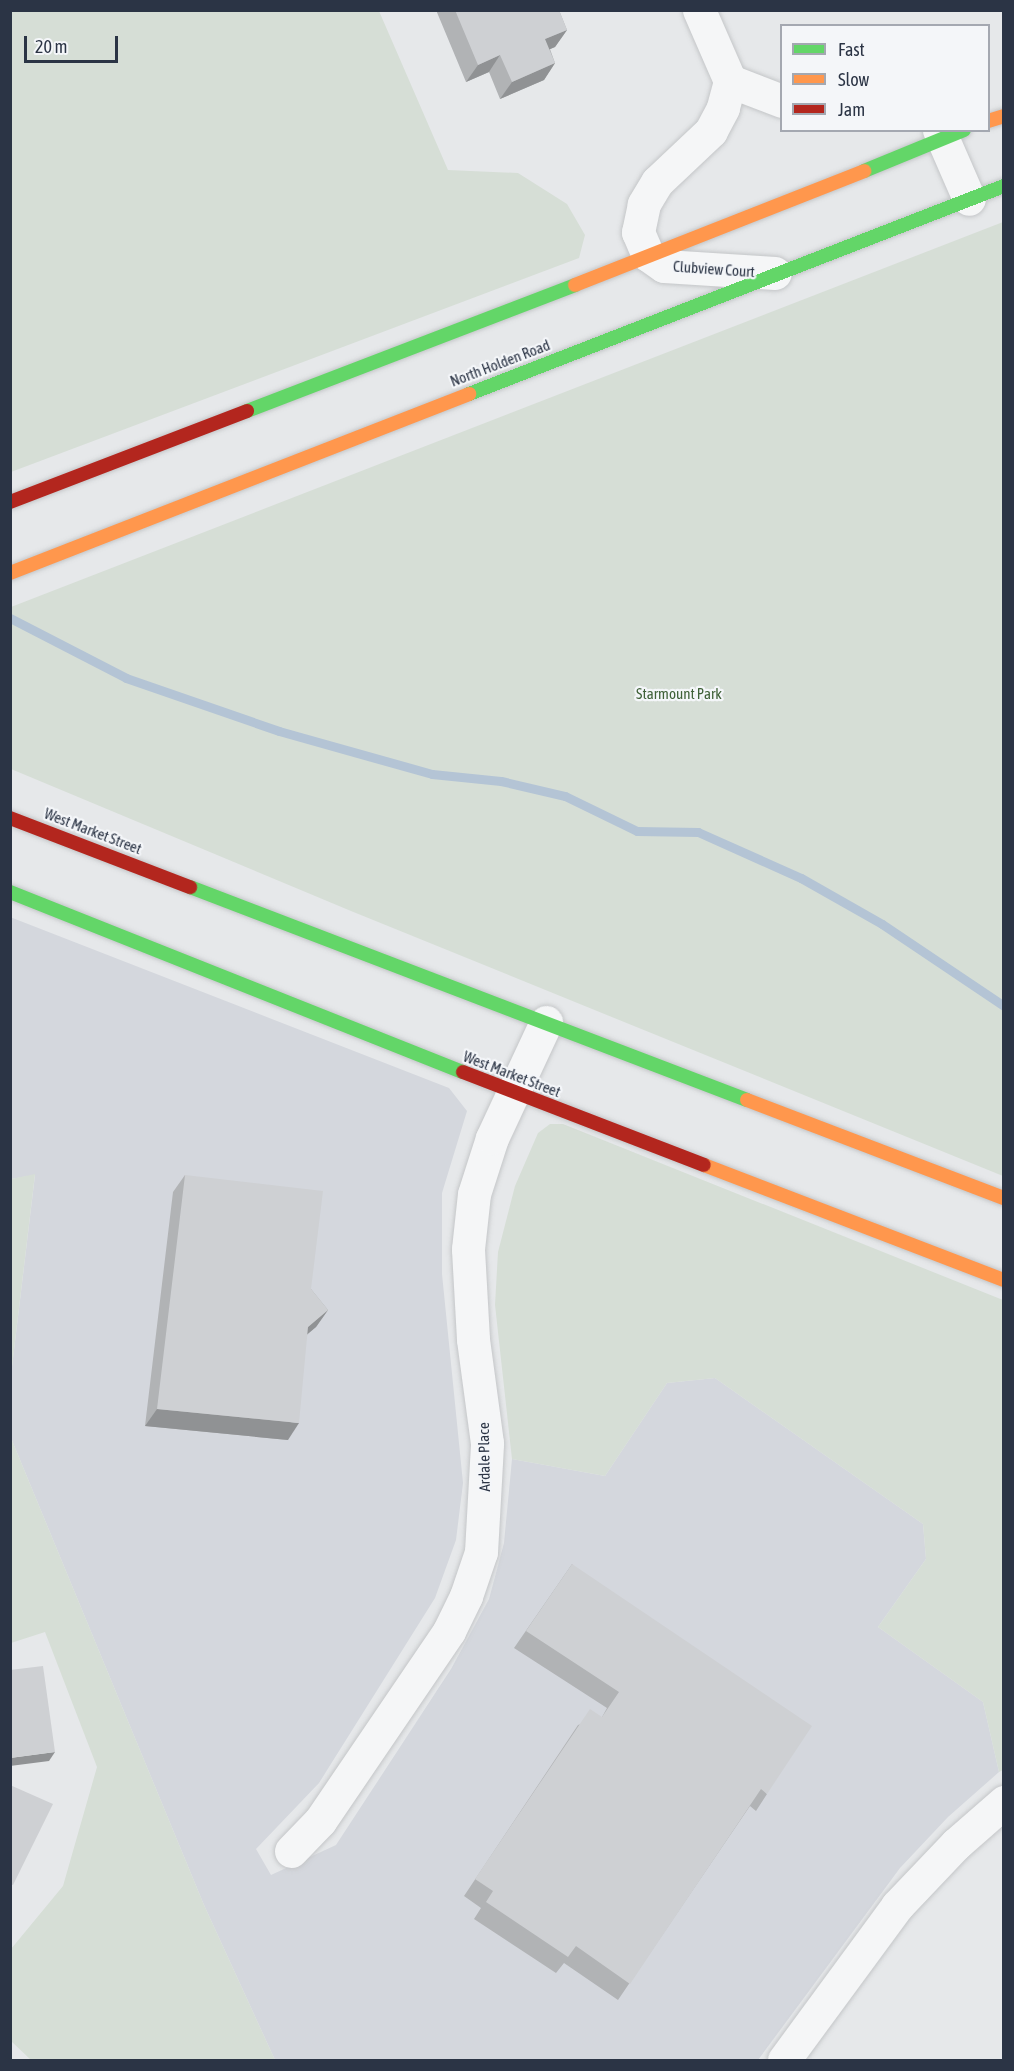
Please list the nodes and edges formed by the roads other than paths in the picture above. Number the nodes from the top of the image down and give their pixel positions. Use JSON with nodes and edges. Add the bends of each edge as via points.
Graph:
{"nodes":[{"id":1,"x":699,"y":10,"type":"edge"},
{"id":2,"x":730,"y":81,"type":"junction"},
{"id":3,"x":780,"y":100,"type":"edge"},
{"id":4,"x":949,"y":133,"type":"edge"},
{"id":5,"x":1004,"y":186,"type":"edge"},
{"id":6,"x":969,"y":200,"type":"junction"},
{"id":7,"x":648,"y":255,"type":"junction"},
{"id":8,"x":775,"y":273,"type":"junction"},
{"id":9,"x":10,"y":502,"type":"edge"},
{"id":10,"x":10,"y":573,"type":"edge"},
{"id":11,"x":10,"y":818,"type":"edge"},
{"id":12,"x":10,"y":892,"type":"edge"},
{"id":13,"x":546,"y":1022,"type":"junction"},
{"id":14,"x":512,"y":1092,"type":"junction"},
{"id":15,"x":1004,"y":1198,"type":"edge"},
{"id":16,"x":1004,"y":1280,"type":"edge"},
{"id":17,"x":1004,"y":1802,"type":"edge"},
{"id":18,"x":291,"y":1851,"type":"dead end"},
{"id":19,"x":784,"y":2061,"type":"edge"}],
"edges":[{"from":1,"to":2,"type":"street"},
{"from":2,"to":3,"type":"street"},
{"from":2,"to":7,"type":"street","via":[[723,108],[711,131],[657,182],[644,204],[638,232]]},
{"from":4,"to":6,"type":"street"},
{"from":4,"to":7,"type":"main road","via":[[779,206]]},
{"from":5,"to":6,"type":"main road","name":"North Holden Road"},
{"from":6,"to":8,"type":"main road","name":"North Holden Road"},
{"from":7,"to":8,"type":"street","name":"Clubview Court","via":[[664,266]]},
{"from":7,"to":9,"type":"main road"},
{"from":8,"to":10,"type":"main road","name":"North Holden Road"},
{"from":11,"to":13,"type":"main road","name":"West Market Street"},
{"from":12,"to":14,"type":"main road","name":"West Market Street"},
{"from":13,"to":14,"type":"street","name":"Ardale Place"},
{"from":13,"to":15,"type":"main road","name":"West Market Street"},
{"from":14,"to":16,"type":"main road","name":"West Market Street"},
{"from":14,"to":18,"type":"street","name":"Ardale Place","via":[[474,1194],[468,1249],[473,1339],[487,1443],[481,1552],[466,1596],[448,1631],[320,1821]]},
{"from":17,"to":19,"type":"street","via":[[956,1844],[897,1906]]}]}
